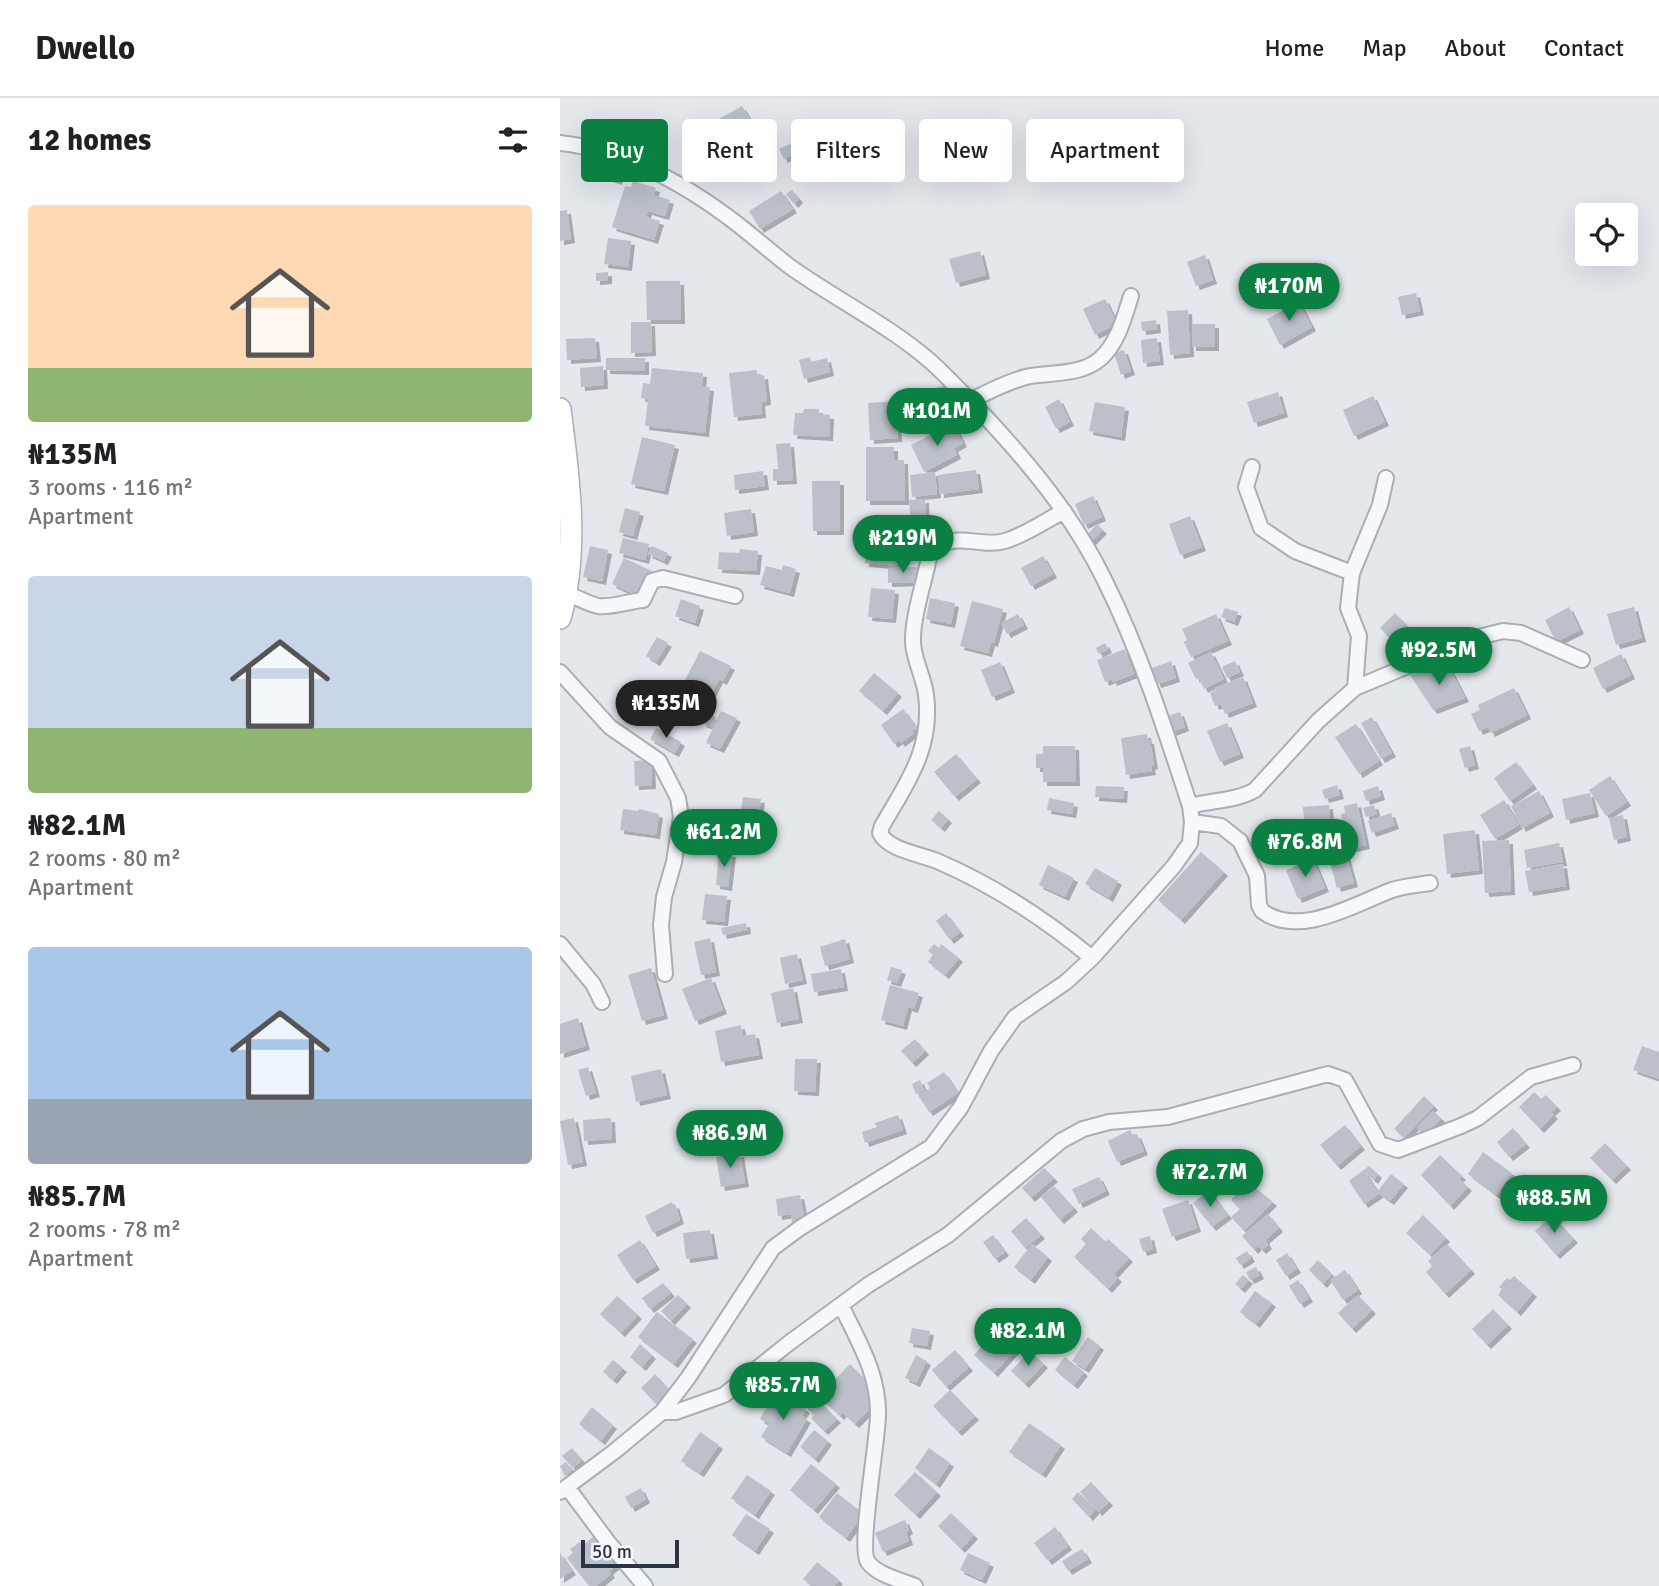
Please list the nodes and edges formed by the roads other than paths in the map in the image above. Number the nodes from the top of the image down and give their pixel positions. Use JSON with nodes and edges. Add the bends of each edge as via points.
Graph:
{"nodes":[{"id":1,"x":560,"y":143,"type":"edge"},
{"id":2,"x":1131,"y":296,"type":"dead end"},
{"id":3,"x":970,"y":401,"type":"junction"},
{"id":4,"x":560,"y":409,"type":"edge"},
{"id":5,"x":1251,"y":467,"type":"dead end"},
{"id":6,"x":1386,"y":478,"type":"dead end"},
{"id":7,"x":1064,"y":510,"type":"junction"},
{"id":8,"x":1352,"y":573,"type":"junction"},
{"id":9,"x":567,"y":593,"type":"junction"},
{"id":10,"x":735,"y":596,"type":"dead end"},
{"id":11,"x":560,"y":618,"type":"edge"},
{"id":12,"x":1582,"y":660,"type":"dead end"},
{"id":13,"x":560,"y":672,"type":"edge"},
{"id":14,"x":1355,"y":688,"type":"junction"},
{"id":15,"x":1190,"y":806,"type":"junction"},
{"id":16,"x":1192,"y":822,"type":"junction"},
{"id":17,"x":1430,"y":883,"type":"dead end"},
{"id":18,"x":560,"y":944,"type":"edge"},
{"id":19,"x":1092,"y":958,"type":"junction"},
{"id":20,"x":665,"y":974,"type":"dead end"},
{"id":21,"x":601,"y":1002,"type":"dead end"},
{"id":22,"x":1573,"y":1065,"type":"dead end"},
{"id":23,"x":841,"y":1305,"type":"junction"},
{"id":24,"x":662,"y":1412,"type":"junction"},
{"id":25,"x":563,"y":1490,"type":"edge"},
{"id":26,"x":645,"y":1586,"type":"edge"},
{"id":27,"x":915,"y":1586,"type":"edge"}],
"edges":[{"from":1,"to":3,"type":"street","via":[[626,158],[679,184],[790,267],[930,361]]},
{"from":2,"to":3,"type":"street","via":[[1121,330],[1099,360],[1072,371],[1024,377]]},
{"from":3,"to":7,"type":"street","via":[[1027,461]]},
{"from":4,"to":9,"type":"main road","via":[[571,534]]},
{"from":5,"to":8,"type":"street","via":[[1246,487],[1261,528],[1295,551]]},
{"from":6,"to":8,"type":"street"},
{"from":7,"to":15,"type":"street","via":[[1103,576],[1128,631]]},
{"from":7,"to":19,"type":"street","via":[[1009,540],[949,541],[929,558],[913,635],[927,720],[910,781],[880,833],[892,845],[939,862],[1025,908]]},
{"from":8,"to":14,"type":"street","via":[[1348,608],[1359,636]]},
{"from":9,"to":10,"type":"street","via":[[610,606],[643,600],[652,581],[663,578]]},
{"from":9,"to":11,"type":"main road"},
{"from":12,"to":14,"type":"street","via":[[1503,631],[1475,638]]},
{"from":13,"to":20,"type":"street","via":[[611,727],[659,761],[678,798],[681,817],[661,925]]},
{"from":14,"to":15,"type":"street","via":[[1255,790],[1243,797]]},
{"from":15,"to":16,"type":"street"},
{"from":16,"to":17,"type":"street","via":[[1221,826],[1240,841],[1257,876],[1259,905],[1274,918],[1322,918],[1390,891]]},
{"from":16,"to":19,"type":"street","via":[[1189,843],[1174,866]]},
{"from":18,"to":21,"type":"street","via":[[593,984]]},
{"from":19,"to":24,"type":"street","via":[[1015,1017],[931,1147],[773,1248]]},
{"from":22,"to":23,"type":"street","via":[[1531,1077],[1478,1118],[1398,1150],[1380,1144],[1345,1080],[1328,1074],[1168,1117],[1083,1129],[1061,1141],[948,1235]]},
{"from":23,"to":24,"type":"street","via":[[724,1395],[676,1412]]},
{"from":23,"to":27,"type":"street","via":[[877,1390],[875,1461],[864,1552],[876,1570]]},
{"from":24,"to":25,"type":"street"},
{"from":25,"to":26,"type":"street"}]}
